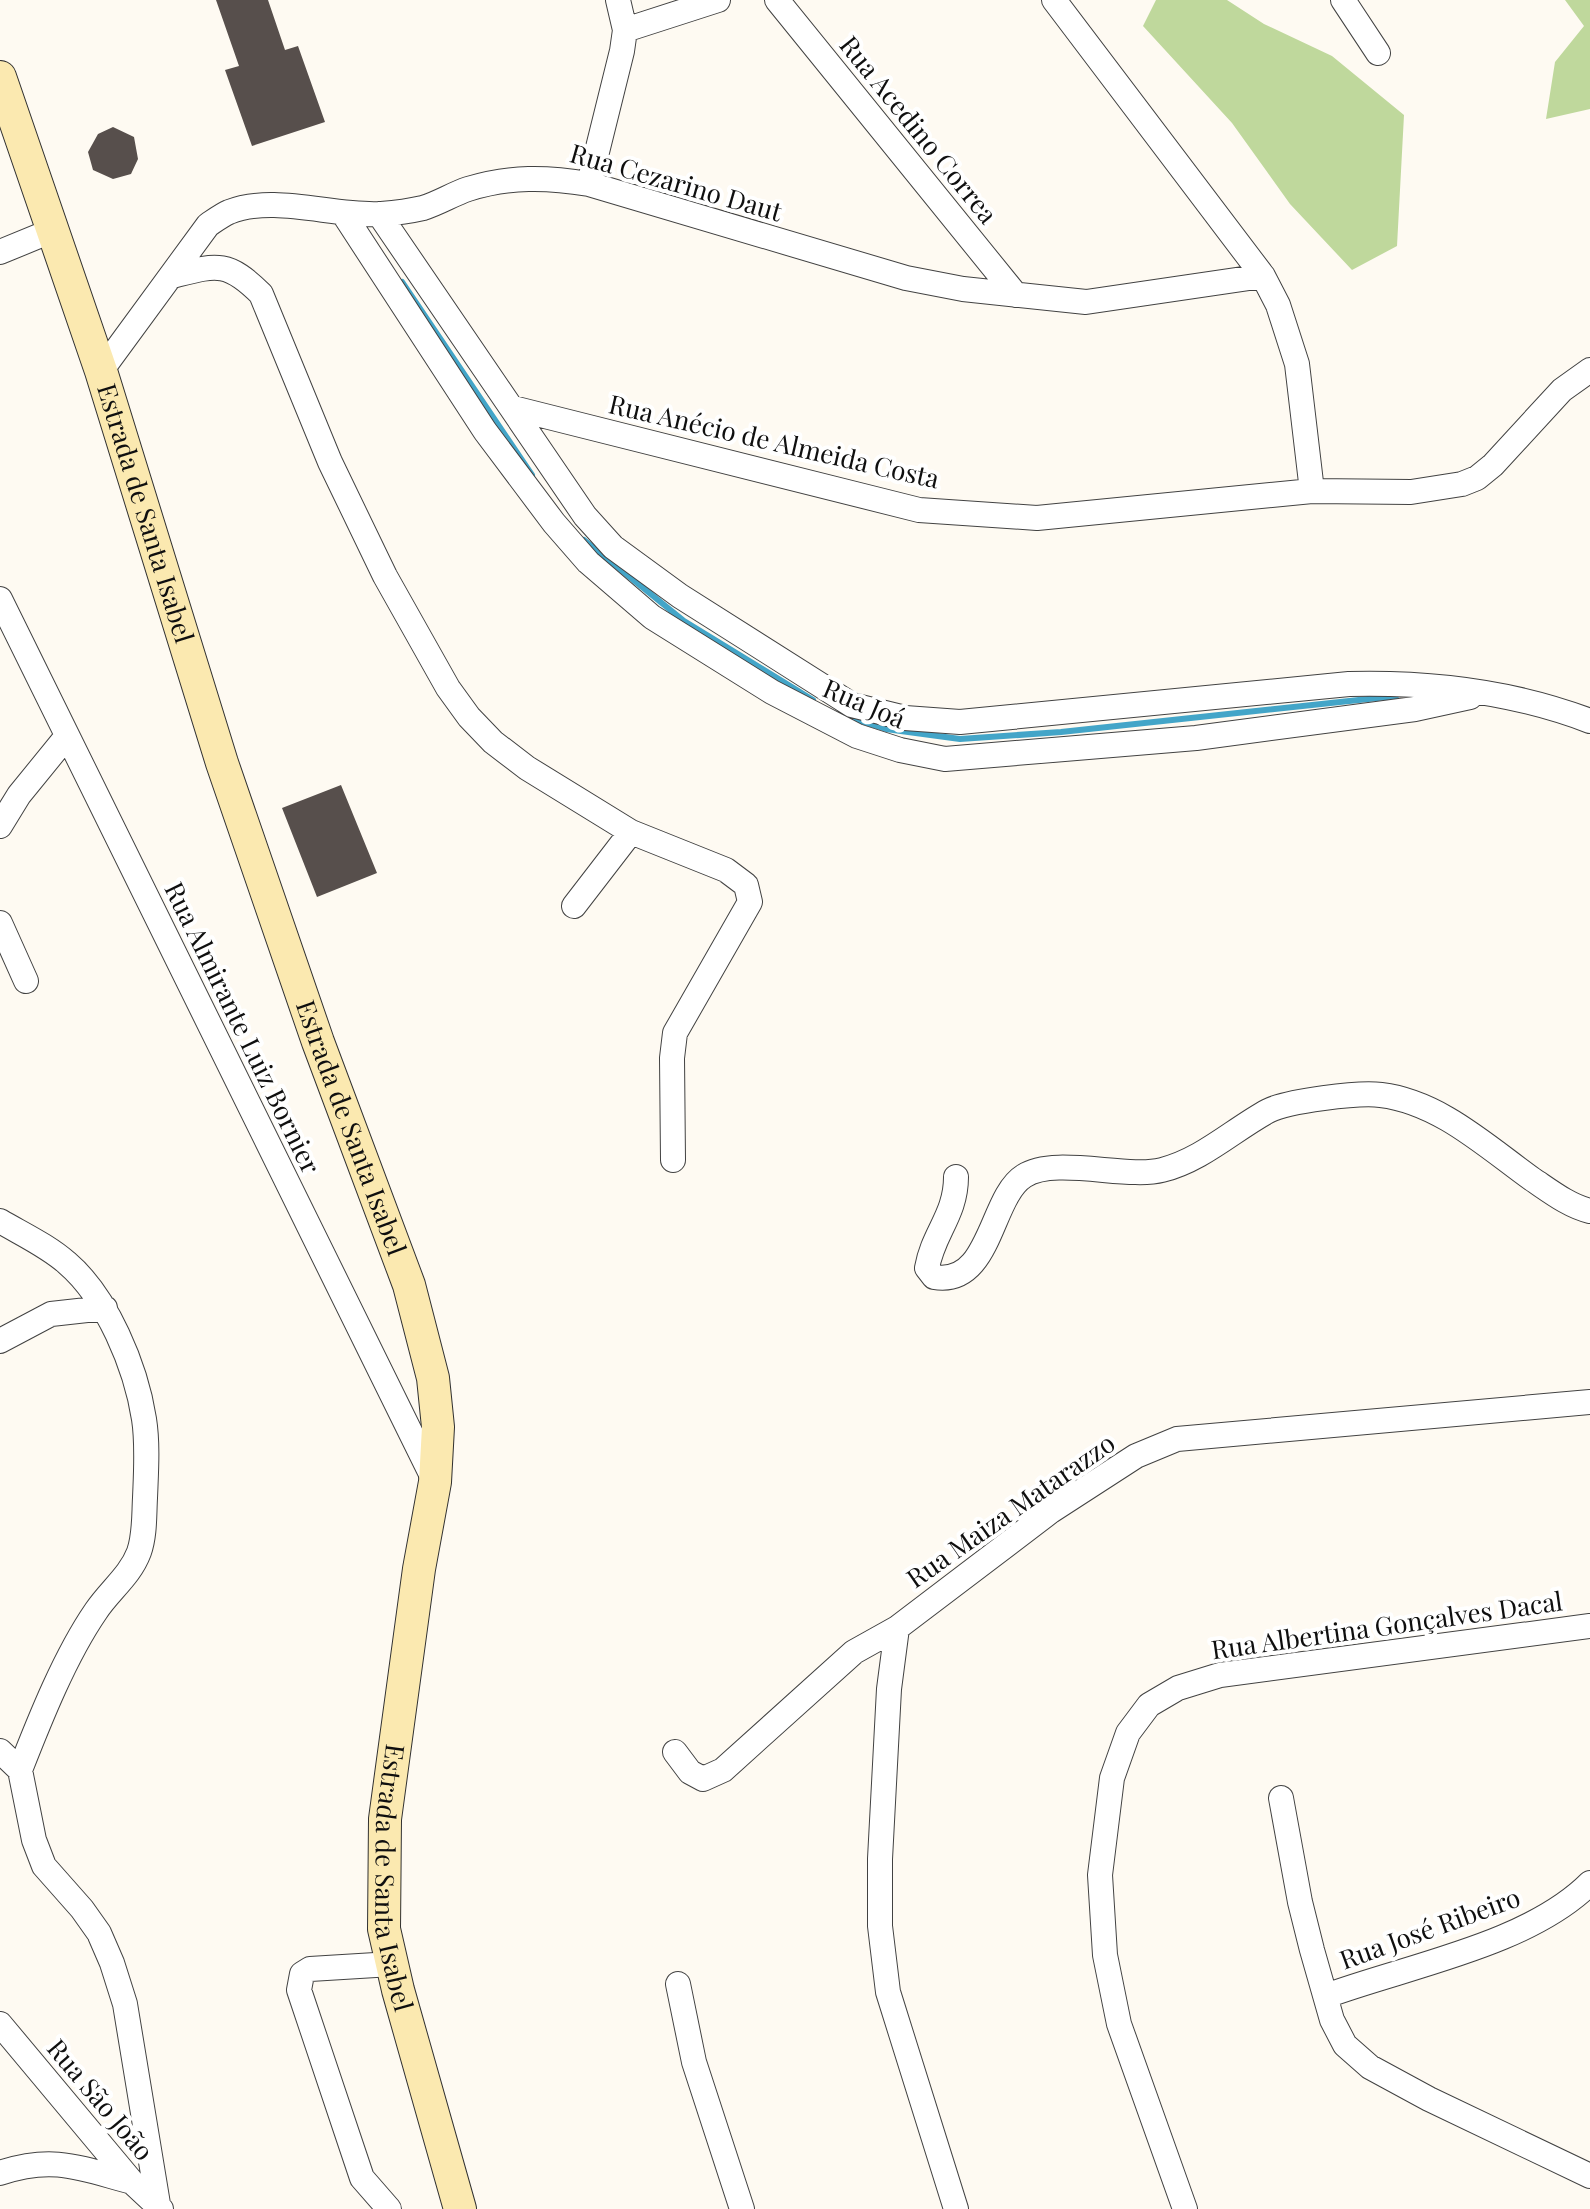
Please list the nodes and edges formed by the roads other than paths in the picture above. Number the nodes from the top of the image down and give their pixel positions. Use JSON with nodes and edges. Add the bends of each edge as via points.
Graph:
{"nodes":[{"id":1,"x":618,"y":0,"type":"edge"},
{"id":2,"x":718,"y":0,"type":"edge"},
{"id":3,"x":777,"y":0,"type":"edge"},
{"id":4,"x":1054,"y":0,"type":"edge"},
{"id":5,"x":1343,"y":0,"type":"edge"},
{"id":6,"x":625,"y":30,"type":"junction"},
{"id":7,"x":1378,"y":53,"type":"dead end"},
{"id":8,"x":0,"y":77,"type":"edge"},
{"id":9,"x":589,"y":184,"type":"junction"},
{"id":10,"x":343,"y":213,"type":"junction"},
{"id":11,"x":379,"y":214,"type":"junction"},
{"id":12,"x":51,"y":231,"type":"junction"},
{"id":13,"x":0,"y":252,"type":"edge"},
{"id":14,"x":172,"y":276,"type":"junction"},
{"id":15,"x":1263,"y":276,"type":"junction"},
{"id":16,"x":412,"y":291,"type":"junction"},
{"id":17,"x":1016,"y":295,"type":"junction"},
{"id":18,"x":1590,"y":370,"type":"edge"},
{"id":19,"x":101,"y":371,"type":"junction"},
{"id":20,"x":513,"y":408,"type":"junction"},
{"id":21,"x":1312,"y":491,"type":"junction"},
{"id":22,"x":0,"y":599,"type":"edge"},
{"id":23,"x":1484,"y":693,"type":"junction"},
{"id":24,"x":1590,"y":721,"type":"edge"},
{"id":25,"x":67,"y":736,"type":"junction"},
{"id":26,"x":0,"y":826,"type":"edge"},
{"id":27,"x":631,"y":832,"type":"junction"},
{"id":28,"x":574,"y":906,"type":"dead end"},
{"id":29,"x":0,"y":923,"type":"edge"},
{"id":30,"x":26,"y":981,"type":"dead end"},
{"id":31,"x":673,"y":1160,"type":"dead end"},
{"id":32,"x":956,"y":1177,"type":"dead end"},
{"id":33,"x":1590,"y":1211,"type":"edge"},
{"id":34,"x":0,"y":1221,"type":"edge"},
{"id":35,"x":105,"y":1308,"type":"junction"},
{"id":36,"x":0,"y":1341,"type":"edge"},
{"id":37,"x":1590,"y":1402,"type":"edge"},
{"id":38,"x":435,"y":1482,"type":"junction"},
{"id":39,"x":1590,"y":1626,"type":"edge"},
{"id":40,"x":897,"y":1628,"type":"junction"},
{"id":41,"x":0,"y":1751,"type":"edge"},
{"id":42,"x":675,"y":1752,"type":"dead end"},
{"id":43,"x":20,"y":1770,"type":"junction"},
{"id":44,"x":1281,"y":1798,"type":"dead end"},
{"id":45,"x":1590,"y":1883,"type":"edge"},
{"id":46,"x":392,"y":1964,"type":"junction"},
{"id":47,"x":678,"y":1984,"type":"dead end"},
{"id":48,"x":1326,"y":1996,"type":"junction"},
{"id":49,"x":0,"y":2024,"type":"edge"},
{"id":50,"x":0,"y":2173,"type":"edge"},
{"id":51,"x":1590,"y":2176,"type":"edge"},
{"id":52,"x":132,"y":2182,"type":"junction"},
{"id":53,"x":160,"y":2207,"type":"edge"},
{"id":54,"x":454,"y":2207,"type":"edge"},
{"id":55,"x":389,"y":2209,"type":"edge"},
{"id":56,"x":742,"y":2209,"type":"edge"},
{"id":57,"x":956,"y":2209,"type":"edge"},
{"id":58,"x":1185,"y":2209,"type":"edge"}],
"edges":[{"from":1,"to":6,"type":"street"},
{"from":2,"to":6,"type":"street"},
{"from":3,"to":17,"type":"street","name":"Rua Acedino Correa"},
{"from":4,"to":15,"type":"street"},
{"from":5,"to":7,"type":"street"},
{"from":6,"to":9,"type":"street"},
{"from":8,"to":12,"type":"main road","name":"Estrada de Santa Isabel"},
{"from":9,"to":11,"type":"street","name":"Rua Cezarino Daut","via":[[522,178],[469,189],[423,208]]},
{"from":9,"to":17,"type":"street","name":"Rua Cezarino Daut","via":[[906,278]]},
{"from":10,"to":11,"type":"street","name":"Rua Cezarino Daut"},
{"from":10,"to":14,"type":"street","name":"Rua Cezarino Daut","via":[[300,206],[229,212],[208,225]]},
{"from":10,"to":16,"type":"street","name":"Rua Joá"},
{"from":11,"to":16,"type":"street","name":"Rua Joá"},
{"from":12,"to":13,"type":"street"},
{"from":12,"to":19,"type":"main road","name":"Estrada de Santa Isabel"},
{"from":14,"to":19,"type":"street","name":"Rua Cezarino Daut"},
{"from":14,"to":27,"type":"street","via":[[211,266],[227,269],[261,294],[330,462],[385,576],[448,688],[493,742]]},
{"from":15,"to":17,"type":"street","name":"Rua Cezarino Daut","via":[[1086,302]]},
{"from":15,"to":21,"type":"street","via":[[1297,364]]},
{"from":16,"to":20,"type":"street","name":"Rua Joá"},
{"from":16,"to":23,"type":"street","name":"Rua Joá","via":[[485,431],[588,562],[652,617],[772,692],[857,736],[945,759],[1196,738],[1415,709]]},
{"from":18,"to":21,"type":"street","name":"Rua Anécio de Almeida Costa","via":[[1562,390],[1477,478],[1411,492]]},
{"from":19,"to":38,"type":"main road","name":"Estrada de Santa Isabel","via":[[222,763],[409,1285],[433,1378],[438,1427]]},
{"from":20,"to":21,"type":"street","name":"Rua Anécio de Almeida Costa","via":[[919,510],[1037,518]]},
{"from":20,"to":23,"type":"street","name":"Rua Joá","via":[[585,516],[613,547],[852,705],[905,718],[960,722],[1349,684],[1405,683]]},
{"from":22,"to":25,"type":"street","name":"Rua Almirante Luiz Bornier"},
{"from":23,"to":24,"type":"street","name":"Rua Joá"},
{"from":25,"to":26,"type":"street"},
{"from":25,"to":38,"type":"street","name":"Rua Almirante Luiz Bornier"},
{"from":27,"to":28,"type":"street"},
{"from":27,"to":31,"type":"street","via":[[726,870],[746,885],[750,902],[675,1033]]},
{"from":29,"to":30,"type":"street"},
{"from":32,"to":33,"type":"street","via":[[956,1195],[927,1268],[934,1277],[946,1279],[963,1272],[984,1247],[1011,1190],[1025,1175],[1050,1169],[1159,1171],[1187,1162],[1271,1109],[1380,1094],[1432,1108],[1556,1196]]},
{"from":34,"to":35,"type":"street","via":[[68,1263]]},
{"from":35,"to":36,"type":"street","via":[[51,1314]]},
{"from":35,"to":43,"type":"street","via":[[138,1386],[145,1421],[139,1551],[79,1640]]},
{"from":37,"to":40,"type":"street","name":"Rua Maiza Matarazzo","via":[[1177,1439],[1136,1456],[1051,1511]]},
{"from":38,"to":46,"type":"main road","name":"Estrada de Santa Isabel","via":[[385,1819],[384,1929]]},
{"from":39,"to":58,"type":"street","name":"Rua Albertina Gonçalves Dacal","via":[[1220,1675],[1178,1688],[1149,1705],[1128,1733],[1112,1778],[1100,1875],[1105,1955],[1119,2024]]},
{"from":40,"to":42,"type":"street","name":"Rua Maiza Matarazzo","via":[[854,1652],[723,1770],[703,1779]]},
{"from":40,"to":57,"type":"street","via":[[889,1689],[880,1926],[888,1992]]},
{"from":41,"to":43,"type":"street"},
{"from":43,"to":53,"type":"street","via":[[44,1866],[99,1933],[117,1977]]},
{"from":44,"to":48,"type":"street","via":[[1300,1902]]},
{"from":45,"to":48,"type":"street","name":"Rua José Ribeiro","via":[[1571,1902],[1533,1923]]},
{"from":46,"to":54,"type":"main road","name":"Estrada de Santa Isabel"},
{"from":46,"to":55,"type":"street","via":[[310,1969],[302,1974],[299,1990],[362,2178]]},
{"from":47,"to":56,"type":"street","via":[[694,2062]]},
{"from":48,"to":51,"type":"street","via":[[1345,2045],[1370,2067]]},
{"from":49,"to":52,"type":"street","name":"Rua São João"},
{"from":50,"to":52,"type":"street","via":[[50,2163]]},
{"from":52,"to":53,"type":"street","name":"Rua São João"}]}
